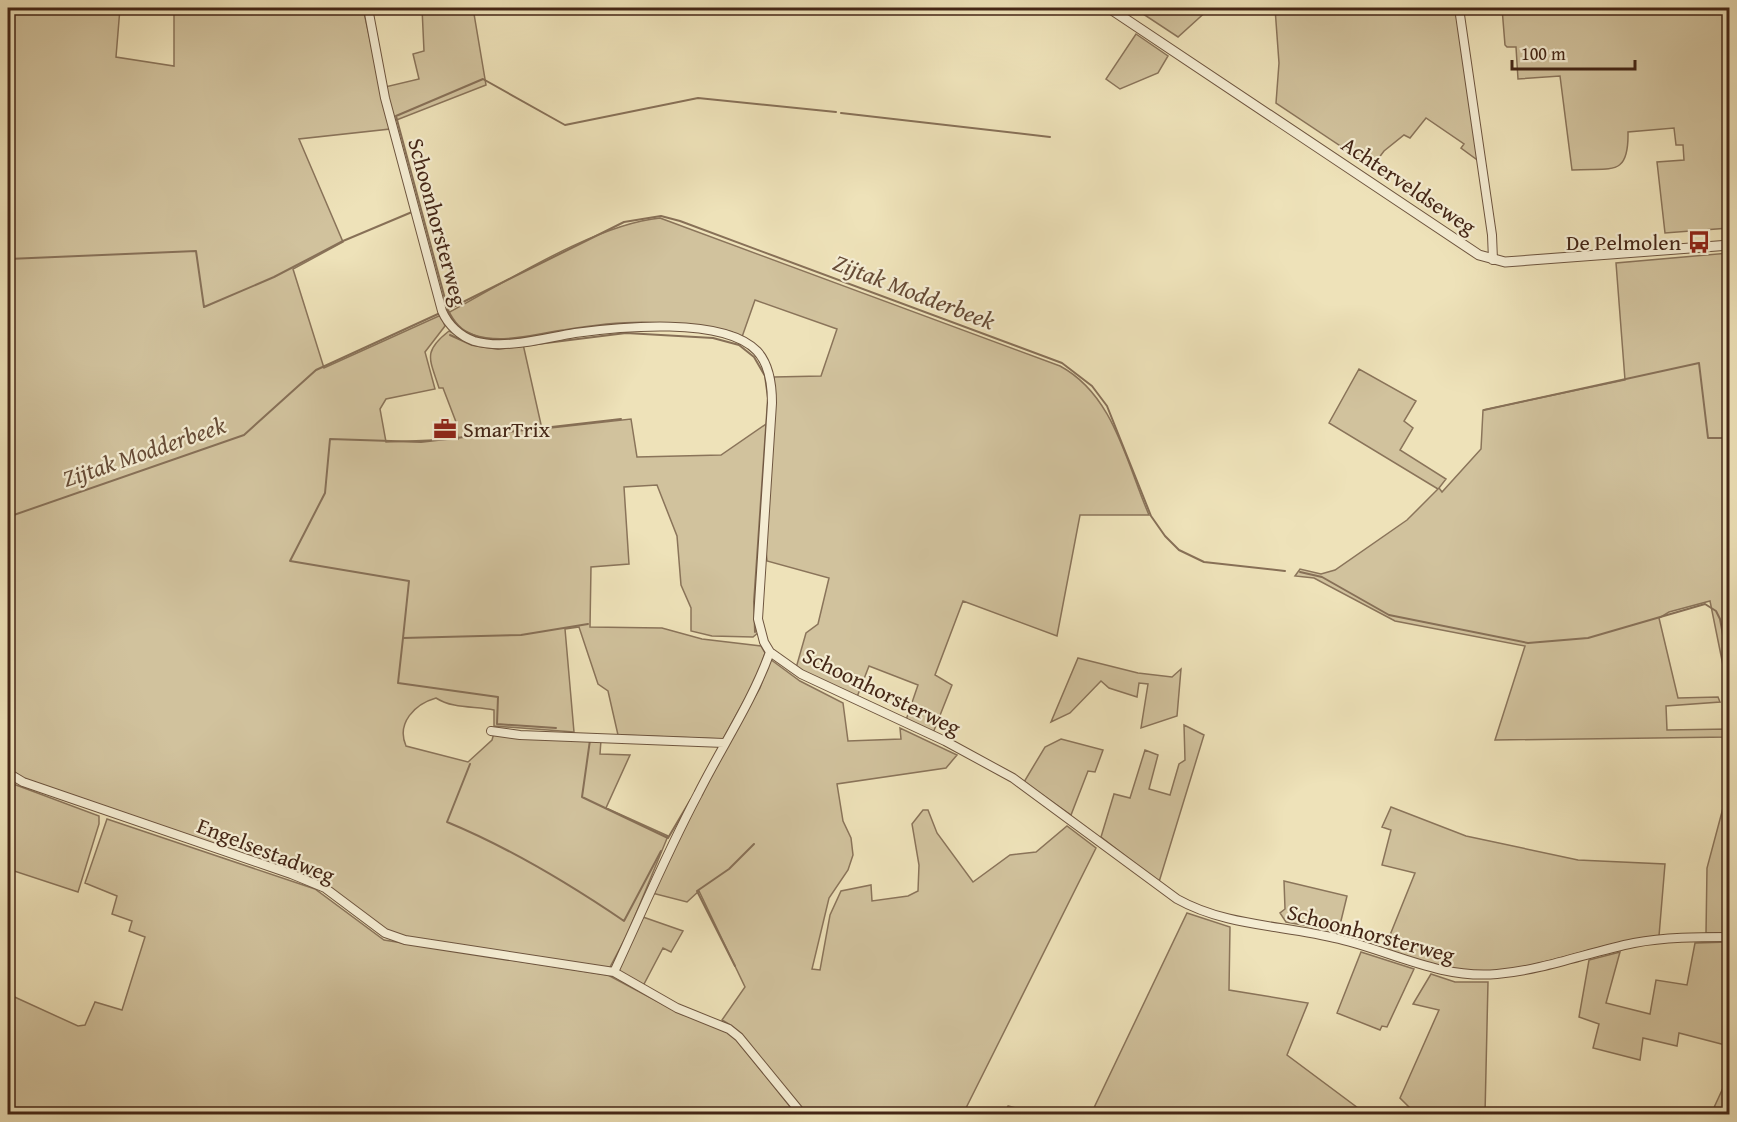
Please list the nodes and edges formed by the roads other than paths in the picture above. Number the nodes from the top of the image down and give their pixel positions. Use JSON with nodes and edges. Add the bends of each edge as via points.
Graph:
{"nodes":[{"id":1,"x":368,"y":8,"type":"edge"},
{"id":2,"x":1108,"y":8,"type":"edge"},
{"id":3,"x":1459,"y":8,"type":"edge"},
{"id":4,"x":1730,"y":245,"type":"edge"},
{"id":5,"x":1493,"y":260,"type":"junction"},
{"id":6,"x":770,"y":652,"type":"junction"},
{"id":7,"x":491,"y":731,"type":"dead end"},
{"id":8,"x":724,"y":743,"type":"junction"},
{"id":9,"x":8,"y":773,"type":"edge"},
{"id":10,"x":1730,"y":937,"type":"edge"},
{"id":11,"x":614,"y":972,"type":"junction"},
{"id":12,"x":802,"y":1114,"type":"edge"}],
"edges":[{"from":1,"to":6,"type":"street","name":"Schoonhorsterweg","via":[[385,98],[442,310],[454,328],[475,341],[501,343],[612,328],[700,330],[744,342],[762,359],[770,379],[772,403],[758,619]]},
{"from":2,"to":5,"type":"street","name":"Achterveldseweg","via":[[1479,255]]},
{"from":3,"to":5,"type":"street"},
{"from":4,"to":5,"type":"street","name":"Achterveldseweg"},
{"from":6,"to":8,"type":"street","via":[[757,687]]},
{"from":6,"to":10,"type":"street","name":"Schoonhorsterweg","via":[[801,674],[945,741],[1013,778],[1199,911],[1341,939],[1422,966],[1471,976],[1546,965],[1637,942]]},
{"from":7,"to":8,"type":"street"},
{"from":8,"to":11,"type":"street","via":[[661,865]]},
{"from":9,"to":11,"type":"street","name":"Engelsestadweg","via":[[325,888],[385,933],[405,940]]},
{"from":11,"to":12,"type":"street","name":"Engelsestadweg","via":[[677,1008],[729,1029]]}]}
